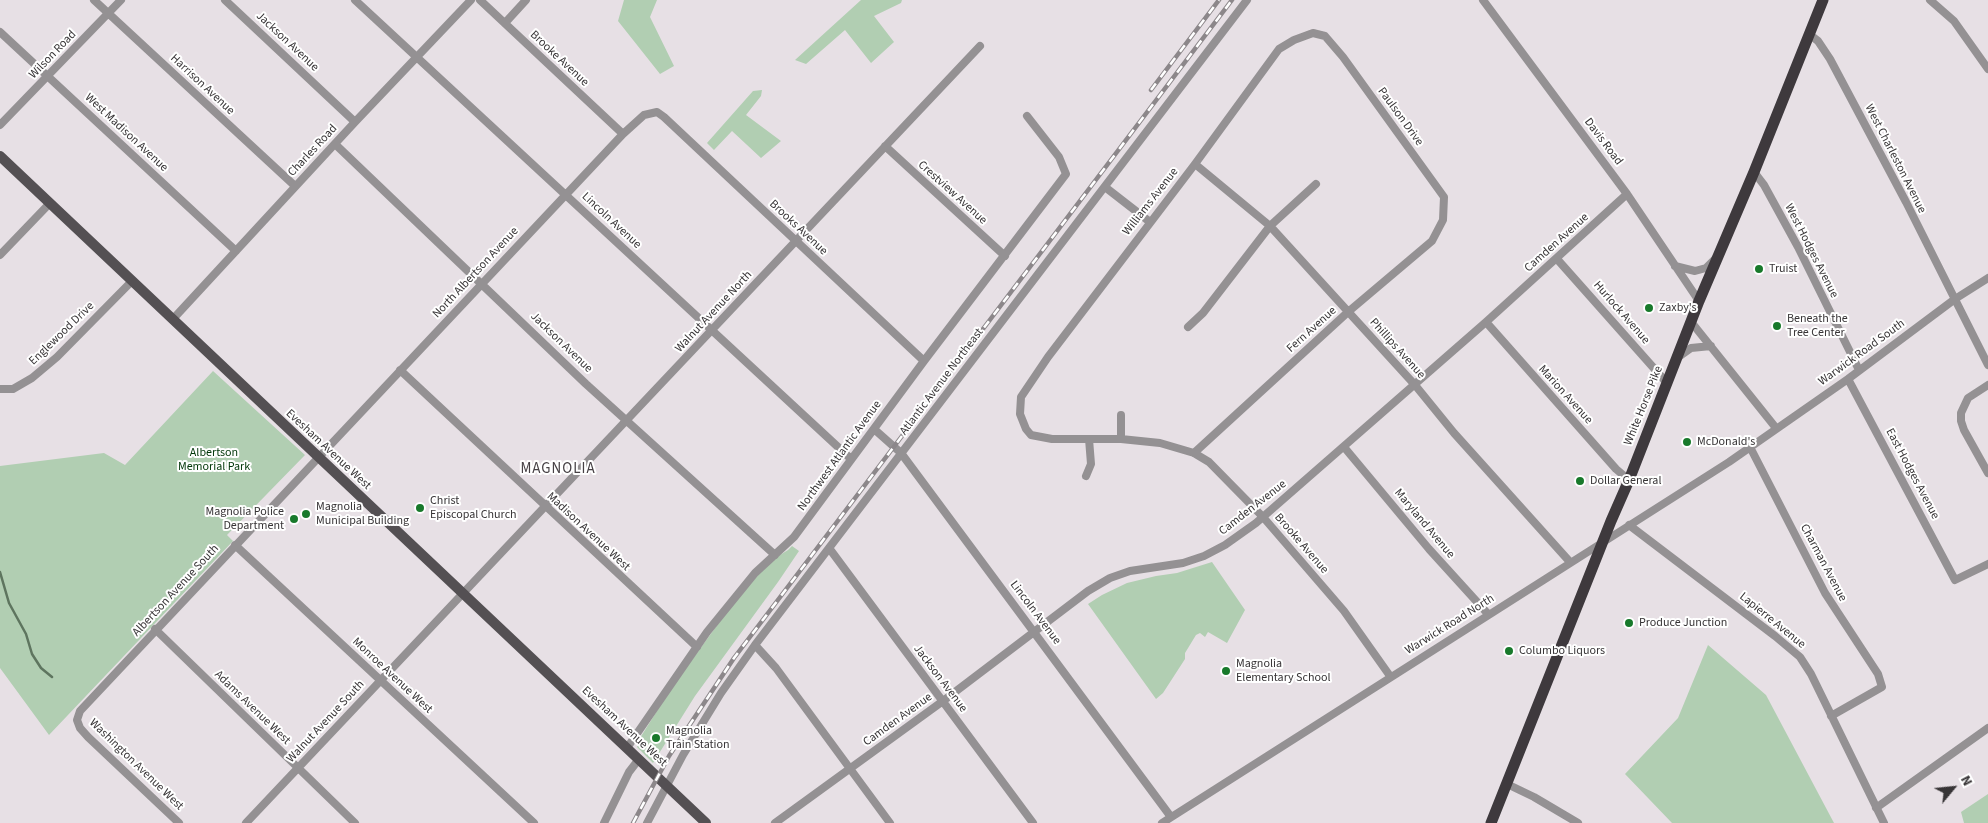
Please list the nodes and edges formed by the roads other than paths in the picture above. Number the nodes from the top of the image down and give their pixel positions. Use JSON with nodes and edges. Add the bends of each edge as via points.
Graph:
{"nodes":[{"id":1,"x":94,"y":0,"type":"edge"},
{"id":2,"x":121,"y":0,"type":"edge"},
{"id":3,"x":225,"y":0,"type":"edge"},
{"id":4,"x":355,"y":0,"type":"edge"},
{"id":5,"x":471,"y":0,"type":"edge"},
{"id":6,"x":480,"y":0,"type":"edge"},
{"id":7,"x":526,"y":0,"type":"edge"},
{"id":8,"x":1246,"y":0,"type":"edge"},
{"id":9,"x":1483,"y":0,"type":"edge"},
{"id":10,"x":1823,"y":0,"type":"edge"},
{"id":11,"x":1930,"y":0,"type":"edge"},
{"id":12,"x":108,"y":14,"type":"junction"},
{"id":13,"x":505,"y":23,"type":"junction"},
{"id":14,"x":0,"y":32,"type":"edge"},
{"id":15,"x":1316,"y":34,"type":"joint"},
{"id":16,"x":1809,"y":34,"type":"junction"},
{"id":17,"x":980,"y":46,"type":"dead end"},
{"id":18,"x":416,"y":58,"type":"junction"},
{"id":19,"x":1988,"y":69,"type":"edge"},
{"id":20,"x":48,"y":76,"type":"junction"},
{"id":21,"x":656,"y":112,"type":"joint"},
{"id":22,"x":1027,"y":116,"type":"dead end"},
{"id":23,"x":355,"y":122,"type":"junction"},
{"id":24,"x":0,"y":125,"type":"edge"},
{"id":25,"x":623,"y":134,"type":"junction"},
{"id":26,"x":335,"y":144,"type":"junction"},
{"id":27,"x":885,"y":146,"type":"junction"},
{"id":28,"x":0,"y":156,"type":"edge"},
{"id":29,"x":1195,"y":164,"type":"junction"},
{"id":30,"x":1754,"y":172,"type":"junction"},
{"id":31,"x":1316,"y":184,"type":"dead end"},
{"id":32,"x":296,"y":186,"type":"junction"},
{"id":33,"x":1106,"y":186,"type":"junction"},
{"id":34,"x":1628,"y":194,"type":"junction"},
{"id":35,"x":566,"y":195,"type":"junction"},
{"id":36,"x":50,"y":203,"type":"junction"},
{"id":37,"x":1150,"y":222,"type":"junction"},
{"id":38,"x":1441,"y":223,"type":"joint"},
{"id":39,"x":1270,"y":226,"type":"junction"},
{"id":40,"x":796,"y":242,"type":"junction"},
{"id":41,"x":236,"y":251,"type":"junction"},
{"id":42,"x":0,"y":254,"type":"edge"},
{"id":43,"x":1005,"y":256,"type":"junction"},
{"id":44,"x":1717,"y":257,"type":"junction"},
{"id":45,"x":1558,"y":259,"type":"junction"},
{"id":46,"x":1675,"y":266,"type":"junction"},
{"id":47,"x":1988,"y":278,"type":"edge"},
{"id":48,"x":132,"y":281,"type":"junction"},
{"id":49,"x":482,"y":283,"type":"junction"},
{"id":50,"x":1955,"y":299,"type":"junction"},
{"id":51,"x":1699,"y":301,"type":"junction"},
{"id":52,"x":1348,"y":312,"type":"junction"},
{"id":53,"x":172,"y":319,"type":"junction"},
{"id":54,"x":1486,"y":322,"type":"junction"},
{"id":55,"x":1692,"y":322,"type":"junction"},
{"id":56,"x":1188,"y":326,"type":"dead end"},
{"id":57,"x":712,"y":330,"type":"junction"},
{"id":58,"x":1711,"y":346,"type":"junction"},
{"id":59,"x":1677,"y":358,"type":"junction"},
{"id":60,"x":924,"y":361,"type":"junction"},
{"id":61,"x":1988,"y":364,"type":"edge"},
{"id":62,"x":400,"y":370,"type":"junction"},
{"id":63,"x":1859,"y":370,"type":"junction"},
{"id":64,"x":1848,"y":379,"type":"junction"},
{"id":65,"x":1667,"y":383,"type":"junction"},
{"id":66,"x":1415,"y":385,"type":"junction"},
{"id":67,"x":1988,"y":385,"type":"edge"},
{"id":68,"x":0,"y":389,"type":"edge"},
{"id":69,"x":1021,"y":404,"type":"joint"},
{"id":70,"x":1121,"y":415,"type":"dead end"},
{"id":71,"x":627,"y":420,"type":"junction"},
{"id":72,"x":1776,"y":428,"type":"junction"},
{"id":73,"x":874,"y":429,"type":"junction"},
{"id":74,"x":1089,"y":439,"type":"junction"},
{"id":75,"x":1121,"y":439,"type":"junction"},
{"id":76,"x":1344,"y":447,"type":"junction"},
{"id":77,"x":1750,"y":447,"type":"junction"},
{"id":78,"x":901,"y":453,"type":"junction"},
{"id":79,"x":1194,"y":453,"type":"junction"},
{"id":80,"x":317,"y":458,"type":"junction"},
{"id":81,"x":851,"y":459,"type":"junction"},
{"id":82,"x":1988,"y":472,"type":"edge"},
{"id":83,"x":1086,"y":476,"type":"dead end"},
{"id":84,"x":1629,"y":480,"type":"junction"},
{"id":85,"x":545,"y":507,"type":"junction"},
{"id":86,"x":1263,"y":517,"type":"junction"},
{"id":87,"x":1630,"y":525,"type":"junction"},
{"id":88,"x":1604,"y":540,"type":"junction"},
{"id":89,"x":235,"y":545,"type":"junction"},
{"id":90,"x":829,"y":548,"type":"junction"},
{"id":91,"x":775,"y":555,"type":"junction"},
{"id":92,"x":1570,"y":562,"type":"junction"},
{"id":93,"x":1988,"y":564,"type":"edge"},
{"id":94,"x":464,"y":593,"type":"junction"},
{"id":95,"x":1488,"y":614,"type":"junction"},
{"id":96,"x":155,"y":630,"type":"junction"},
{"id":97,"x":1034,"y":631,"type":"junction"},
{"id":98,"x":755,"y":645,"type":"junction"},
{"id":99,"x":697,"y":647,"type":"junction"},
{"id":100,"x":1390,"y":676,"type":"junction"},
{"id":101,"x":381,"y":681,"type":"junction"},
{"id":102,"x":92,"y":697,"type":"joint"},
{"id":103,"x":943,"y":701,"type":"junction"},
{"id":104,"x":1831,"y":716,"type":"junction"},
{"id":105,"x":1988,"y":728,"type":"edge"},
{"id":106,"x":627,"y":748,"type":"junction"},
{"id":107,"x":639,"y":759,"type":"junction"},
{"id":108,"x":298,"y":768,"type":"junction"},
{"id":109,"x":850,"y":769,"type":"junction"},
{"id":110,"x":1507,"y":784,"type":"junction"},
{"id":111,"x":666,"y":785,"type":"junction"},
{"id":112,"x":1876,"y":808,"type":"junction"},
{"id":113,"x":1171,"y":817,"type":"junction"},
{"id":114,"x":528,"y":821,"type":"edge"},
{"id":115,"x":179,"y":823,"type":"edge"},
{"id":116,"x":246,"y":823,"type":"edge"},
{"id":117,"x":355,"y":823,"type":"edge"},
{"id":118,"x":604,"y":823,"type":"edge"},
{"id":119,"x":647,"y":823,"type":"edge"},
{"id":120,"x":706,"y":823,"type":"edge"},
{"id":121,"x":775,"y":823,"type":"edge"},
{"id":122,"x":890,"y":823,"type":"edge"},
{"id":123,"x":1033,"y":823,"type":"edge"},
{"id":124,"x":1162,"y":823,"type":"edge"},
{"id":125,"x":1491,"y":823,"type":"edge"},
{"id":126,"x":1578,"y":823,"type":"edge"},
{"id":127,"x":1884,"y":823,"type":"edge"}],
"edges":[{"from":1,"to":12,"type":"street","name":"Harrison Avenue"},
{"from":2,"to":12,"type":"street","name":"Wilson Road"},
{"from":3,"to":23,"type":"street","name":"Jackson Avenue"},
{"from":4,"to":18,"type":"street","name":"Lincoln Avenue"},
{"from":5,"to":18,"type":"street","name":"Charles Road"},
{"from":6,"to":13,"type":"street","name":"Brooke Avenue"},
{"from":7,"to":13,"type":"street"},
{"from":8,"to":33,"type":"street","name":"Atlantic Avenue Northeast"},
{"from":9,"to":34,"type":"street","name":"Davis Road"},
{"from":10,"to":16,"type":"highway","name":"White Horse Pike"},
{"from":11,"to":19,"type":"street","via":[[1954,21]]},
{"from":12,"to":20,"type":"street","name":"Wilson Road"},
{"from":12,"to":32,"type":"street","name":"Harrison Avenue"},
{"from":13,"to":25,"type":"street","name":"Brooke Avenue"},
{"from":14,"to":20,"type":"street","name":"West Madison Avenue"},
{"from":15,"to":29,"type":"street","name":"Williams Avenue","via":[[1294,40],[1279,49]]},
{"from":15,"to":38,"type":"street","name":"Paulson Drive","via":[[1325,36],[1343,57],[1444,197]]},
{"from":16,"to":30,"type":"highway","name":"White Horse Pike"},
{"from":16,"to":50,"type":"street","name":"West Charleston Avenue","via":[[1830,59]]},
{"from":17,"to":27,"type":"street","name":"Walnut Avenue North"},
{"from":18,"to":23,"type":"street","name":"Charles Road"},
{"from":18,"to":35,"type":"street","name":"Lincoln Avenue"},
{"from":20,"to":24,"type":"street","name":"Wilson Road"},
{"from":20,"to":41,"type":"street","name":"West Madison Avenue"},
{"from":21,"to":25,"type":"street","name":"North Albertson Avenue","via":[[644,115]]},
{"from":21,"to":40,"type":"street","name":"Brooks Avenue"},
{"from":22,"to":43,"type":"street","name":"Northwest Atlantic Avenue","via":[[1059,157],[1066,174]]},
{"from":23,"to":26,"type":"street","name":"Charles Road"},
{"from":25,"to":35,"type":"street","name":"North Albertson Avenue"},
{"from":26,"to":32,"type":"street","name":"Charles Road"},
{"from":26,"to":49,"type":"street","name":"Jackson Avenue"},
{"from":27,"to":40,"type":"street","name":"Walnut Avenue North"},
{"from":27,"to":43,"type":"street","name":"Crestview Avenue"},
{"from":28,"to":36,"type":"main road","name":"Evesham Avenue West"},
{"from":29,"to":37,"type":"street","name":"Williams Avenue"},
{"from":29,"to":39,"type":"street","name":"Phillips Avenue"},
{"from":30,"to":44,"type":"highway","name":"White Horse Pike"},
{"from":30,"to":63,"type":"street","name":"West Hodges Avenue","via":[[1798,247]]},
{"from":31,"to":39,"type":"street"},
{"from":32,"to":41,"type":"street","name":"Charles Road"},
{"from":33,"to":37,"type":"street"},
{"from":33,"to":78,"type":"street","name":"Atlantic Avenue Northeast"},
{"from":34,"to":45,"type":"street","name":"Camden Avenue"},
{"from":34,"to":46,"type":"street","name":"Davis Road"},
{"from":35,"to":49,"type":"street","name":"North Albertson Avenue"},
{"from":35,"to":57,"type":"street","name":"Lincoln Avenue"},
{"from":36,"to":42,"type":"street"},
{"from":36,"to":48,"type":"main road","name":"Evesham Avenue West"},
{"from":37,"to":69,"type":"street","name":"Williams Avenue","via":[[1048,357],[1021,397]]},
{"from":38,"to":52,"type":"street","name":"Fern Avenue","via":[[1432,241]]},
{"from":39,"to":52,"type":"street","name":"Phillips Avenue"},
{"from":39,"to":56,"type":"street","via":[[1204,313]]},
{"from":40,"to":57,"type":"street","name":"Walnut Avenue North"},
{"from":40,"to":60,"type":"street","name":"Brooks Avenue"},
{"from":41,"to":53,"type":"street","name":"Charles Road"},
{"from":43,"to":60,"type":"street","name":"Northwest Atlantic Avenue"},
{"from":44,"to":46,"type":"street","via":[[1702,270]]},
{"from":44,"to":51,"type":"highway","name":"White Horse Pike"},
{"from":45,"to":54,"type":"street","name":"Camden Avenue"},
{"from":45,"to":65,"type":"street","name":"Hurlock Avenue"},
{"from":46,"to":51,"type":"street","name":"Davis Road"},
{"from":47,"to":50,"type":"street","name":"Warwick Road South"},
{"from":48,"to":53,"type":"main road","name":"Evesham Avenue West"},
{"from":48,"to":68,"type":"street","name":"Englewood Drive","via":[[58,357],[13,389]]},
{"from":49,"to":62,"type":"street","name":"North Albertson Avenue"},
{"from":49,"to":71,"type":"street","name":"Jackson Avenue"},
{"from":50,"to":61,"type":"street","name":"West Charleston Avenue"},
{"from":50,"to":63,"type":"street","name":"Warwick Road South"},
{"from":51,"to":55,"type":"highway","name":"White Horse Pike"},
{"from":52,"to":66,"type":"street","name":"Phillips Avenue"},
{"from":52,"to":79,"type":"street","name":"Fern Avenue"},
{"from":53,"to":80,"type":"main road","name":"Evesham Avenue West"},
{"from":54,"to":66,"type":"street","name":"Camden Avenue"},
{"from":54,"to":84,"type":"street","name":"Marion Avenue"},
{"from":55,"to":58,"type":"street"},
{"from":55,"to":59,"type":"highway","name":"White Horse Pike"},
{"from":57,"to":71,"type":"street","name":"Walnut Avenue North"},
{"from":57,"to":81,"type":"street","name":"Lincoln Avenue"},
{"from":58,"to":59,"type":"street","via":[[1690,348]]},
{"from":58,"to":72,"type":"street"},
{"from":59,"to":65,"type":"highway","name":"White Horse Pike"},
{"from":60,"to":73,"type":"street","name":"Northwest Atlantic Avenue"},
{"from":62,"to":80,"type":"street","name":"North Albertson Avenue"},
{"from":62,"to":85,"type":"street","name":"Madison Avenue West"},
{"from":63,"to":64,"type":"street","name":"Warwick Road South"},
{"from":64,"to":72,"type":"street","name":"Warwick Road South"},
{"from":64,"to":93,"type":"street","name":"East Hodges Avenue","via":[[1955,580]]},
{"from":65,"to":84,"type":"highway","name":"White Horse Pike"},
{"from":66,"to":76,"type":"street","name":"Camden Avenue"},
{"from":66,"to":92,"type":"street","name":"Phillips Avenue"},
{"from":67,"to":82,"type":"street","via":[[1968,398],[1961,421]]},
{"from":69,"to":74,"type":"street","name":"Brooke Avenue","via":[[1020,414],[1031,436]]},
{"from":70,"to":75,"type":"street"},
{"from":71,"to":85,"type":"street","name":"Walnut Avenue North"},
{"from":71,"to":91,"type":"street","name":"Jackson Avenue"},
{"from":72,"to":77,"type":"street","name":"Warwick Road South"},
{"from":73,"to":78,"type":"street","name":"Lincoln Avenue"},
{"from":73,"to":81,"type":"street","name":"Northwest Atlantic Avenue"},
{"from":74,"to":75,"type":"street","name":"Brooke Avenue"},
{"from":74,"to":83,"type":"street","via":[[1091,464]]},
{"from":75,"to":79,"type":"street","name":"Brooke Avenue","via":[[1160,443]]},
{"from":76,"to":86,"type":"street","name":"Camden Avenue"},
{"from":76,"to":95,"type":"street","name":"Maryland Avenue"},
{"from":77,"to":87,"type":"street","name":"Warwick Road North"},
{"from":77,"to":104,"type":"street","name":"Charman Avenue","via":[[1825,593],[1878,674],[1882,687]]},
{"from":78,"to":90,"type":"street","name":"Atlantic Avenue Northeast"},
{"from":78,"to":97,"type":"street","name":"Lincoln Avenue"},
{"from":79,"to":86,"type":"street","name":"Brooke Avenue","via":[[1209,462]]},
{"from":80,"to":89,"type":"street","name":"Albertson Avenue South"},
{"from":80,"to":94,"type":"main road","name":"Evesham Avenue West"},
{"from":81,"to":91,"type":"street","name":"Northwest Atlantic Avenue","via":[[794,537]]},
{"from":84,"to":88,"type":"highway","name":"White Horse Pike"},
{"from":85,"to":94,"type":"street","name":"Walnut Avenue North"},
{"from":85,"to":99,"type":"street","name":"Madison Avenue West"},
{"from":86,"to":97,"type":"street","name":"Camden Avenue","via":[[1204,556],[1110,578]]},
{"from":86,"to":100,"type":"street","name":"Brooke Avenue","via":[[1344,611]]},
{"from":87,"to":88,"type":"street","name":"Warwick Road North"},
{"from":87,"to":104,"type":"street","name":"Lapierre Avenue","via":[[1800,658]]},
{"from":88,"to":92,"type":"street","name":"Warwick Road North"},
{"from":88,"to":110,"type":"highway","name":"White Horse Pike"},
{"from":89,"to":96,"type":"street","name":"Albertson Avenue South"},
{"from":89,"to":101,"type":"street","name":"Monroe Avenue West"},
{"from":90,"to":98,"type":"street","name":"Atlantic Avenue Northeast"},
{"from":90,"to":103,"type":"street","name":"Jackson Avenue"},
{"from":91,"to":99,"type":"street","name":"Northwest Atlantic Avenue","via":[[755,573]]},
{"from":92,"to":95,"type":"street","name":"Warwick Road North"},
{"from":94,"to":101,"type":"street","name":"Walnut Avenue South"},
{"from":94,"to":106,"type":"main road","name":"Evesham Avenue West"},
{"from":95,"to":100,"type":"street","name":"Warwick Road North"},
{"from":96,"to":102,"type":"street","name":"Albertson Avenue South"},
{"from":96,"to":108,"type":"street","name":"Adams Avenue West"},
{"from":97,"to":103,"type":"street","name":"Camden Avenue"},
{"from":97,"to":113,"type":"street","name":"Lincoln Avenue"},
{"from":98,"to":109,"type":"street","via":[[776,668]]},
{"from":98,"to":111,"type":"street","name":"Atlantic Avenue Northeast","via":[[721,693]]},
{"from":99,"to":106,"type":"street","name":"Northwest Atlantic Avenue"},
{"from":100,"to":113,"type":"street","name":"Warwick Road North"},
{"from":101,"to":108,"type":"street","name":"Walnut Avenue South"},
{"from":101,"to":114,"type":"street","name":"Monroe Avenue West"},
{"from":102,"to":115,"type":"street","name":"Washington Avenue West","via":[[80,711],[80,728]]},
{"from":103,"to":109,"type":"street","name":"Camden Avenue"},
{"from":103,"to":123,"type":"street","name":"Jackson Avenue"},
{"from":104,"to":112,"type":"street","name":"Lapierre Avenue"},
{"from":105,"to":112,"type":"street"},
{"from":106,"to":107,"type":"main road","name":"Evesham Avenue West"},
{"from":107,"to":111,"type":"main road","name":"Evesham Avenue West"},
{"from":107,"to":118,"type":"street","via":[[629,772]]},
{"from":108,"to":116,"type":"street","name":"Walnut Avenue South"},
{"from":108,"to":117,"type":"street","name":"Adams Avenue West"},
{"from":109,"to":121,"type":"street","name":"Camden Avenue"},
{"from":109,"to":122,"type":"street"},
{"from":110,"to":125,"type":"highway","name":"White Horse Pike"},
{"from":110,"to":126,"type":"street"},
{"from":111,"to":119,"type":"street","name":"Atlantic Avenue Northeast"},
{"from":111,"to":120,"type":"main road","name":"Evesham Avenue West"},
{"from":112,"to":127,"type":"street","name":"Lapierre Avenue"},
{"from":113,"to":124,"type":"street","name":"Warwick Road North"}]}
